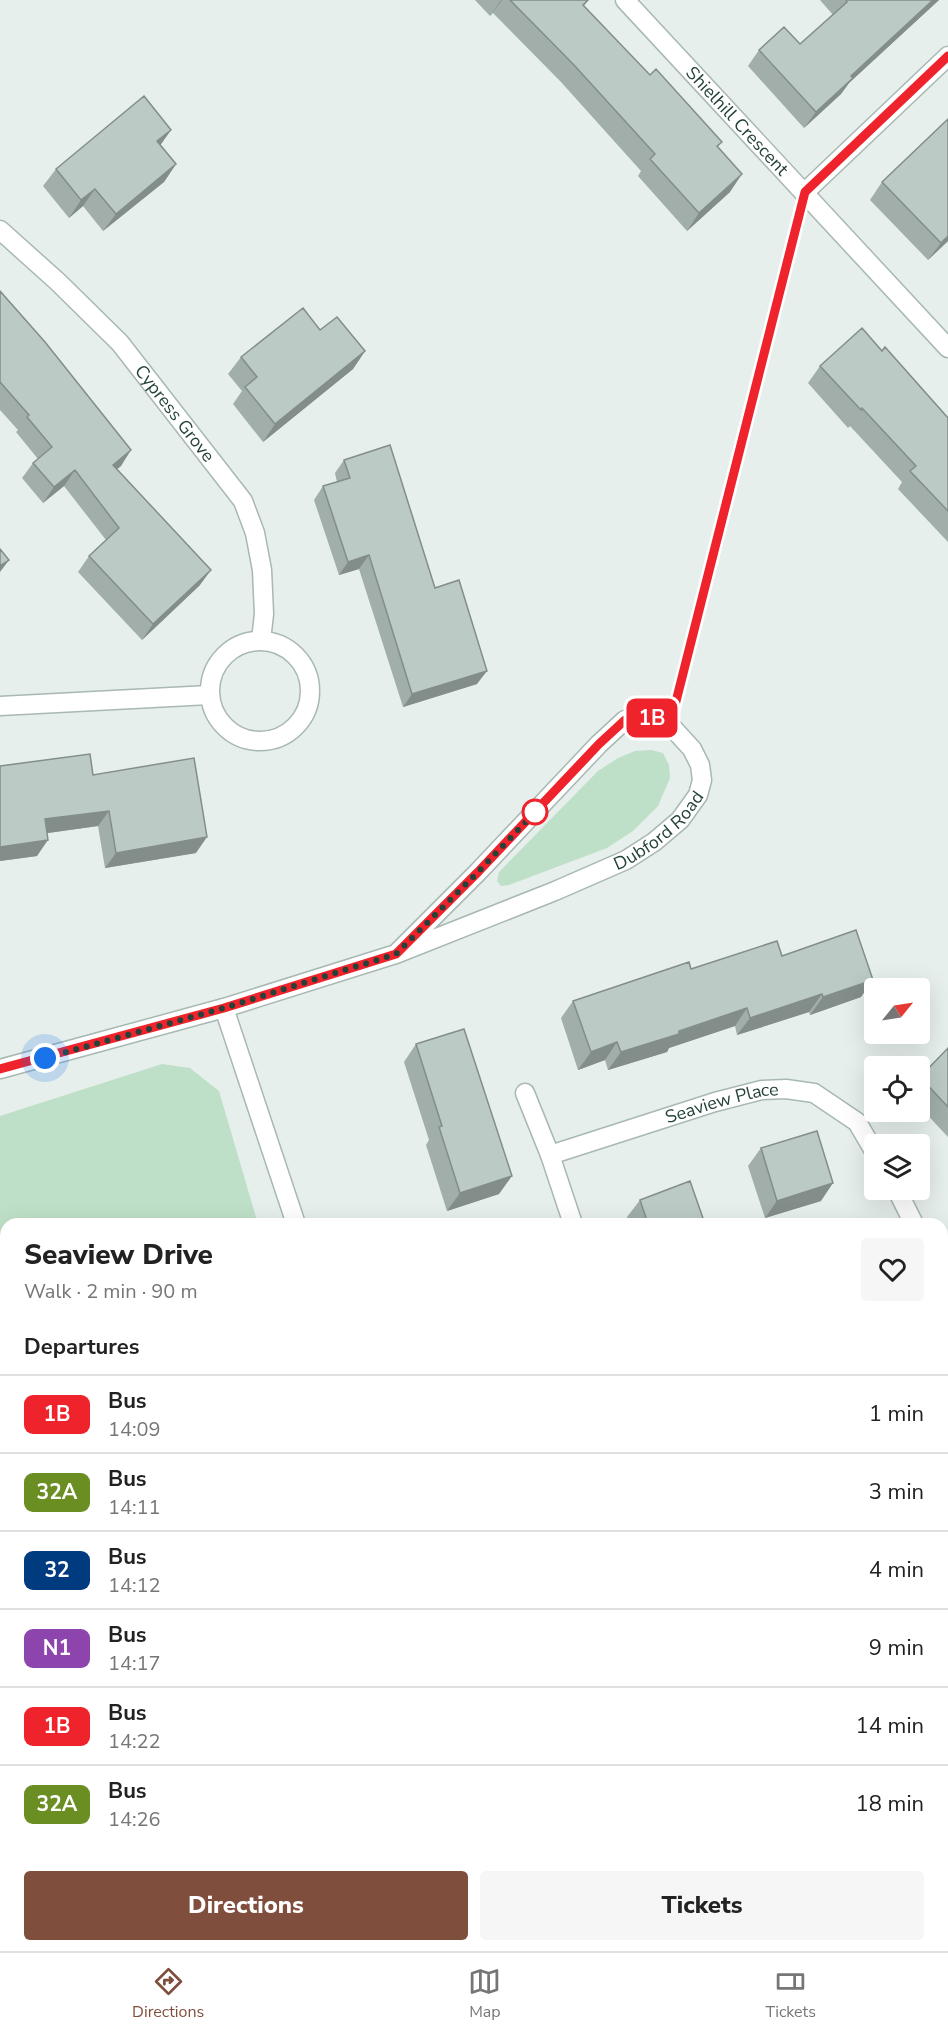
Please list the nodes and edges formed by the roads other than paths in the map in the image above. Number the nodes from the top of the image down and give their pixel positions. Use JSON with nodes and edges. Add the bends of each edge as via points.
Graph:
{"nodes":[{"id":1,"x":625,"y":0,"type":"edge"},
{"id":2,"x":948,"y":56,"type":"edge"},
{"id":3,"x":805,"y":192,"type":"junction"},
{"id":4,"x":0,"y":230,"type":"edge"},
{"id":5,"x":948,"y":348,"type":"edge"},
{"id":6,"x":261,"y":640,"type":"junction"},
{"id":7,"x":209,"y":695,"type":"junction"},
{"id":8,"x":0,"y":706,"type":"edge"},
{"id":9,"x":396,"y":954,"type":"junction"},
{"id":10,"x":224,"y":1008,"type":"junction"},
{"id":11,"x":0,"y":1069,"type":"edge"},
{"id":12,"x":525,"y":1093,"type":"dead end"},
{"id":13,"x":864,"y":1134,"type":"edge"},
{"id":14,"x":550,"y":1155,"type":"junction"},
{"id":15,"x":902,"y":1200,"type":"edge"},
{"id":16,"x":294,"y":1218,"type":"edge"},
{"id":17,"x":571,"y":1218,"type":"edge"},
{"id":18,"x":911,"y":1218,"type":"edge"}],
"edges":[{"from":1,"to":3,"type":"street","name":"Shielhill Crescent"},
{"from":2,"to":3,"type":"street"},
{"from":3,"to":5,"type":"street","name":"Shielhill Crescent"},
{"from":4,"to":6,"type":"street","name":"Cypress Grove","via":[[120,343],[243,501],[255,533],[262,570]]},
{"from":6,"to":7,"type":"street","via":[[244,642],[217,663]]},
{"from":6,"to":7,"type":"street","via":[[287,648],[306,669],[310,696],[299,722],[279,738],[253,741],[225,728]]},
{"from":7,"to":8,"type":"street"},
{"from":9,"to":9,"type":"street","name":"Dubford Road","via":[[625,720],[639,716],[670,725],[692,750],[700,765],[698,795],[680,820],[654,842],[626,860],[555,891]]},
{"from":9,"to":10,"type":"street","name":"Dubford Road"},
{"from":10,"to":11,"type":"street","name":"Dubford Road"},
{"from":10,"to":16,"type":"street"},
{"from":12,"to":14,"type":"street"},
{"from":13,"to":14,"type":"street","name":"Seaview Place","via":[[857,1122],[814,1093],[762,1090]]},
{"from":14,"to":17,"type":"street"},
{"from":15,"to":18,"type":"street"}]}
